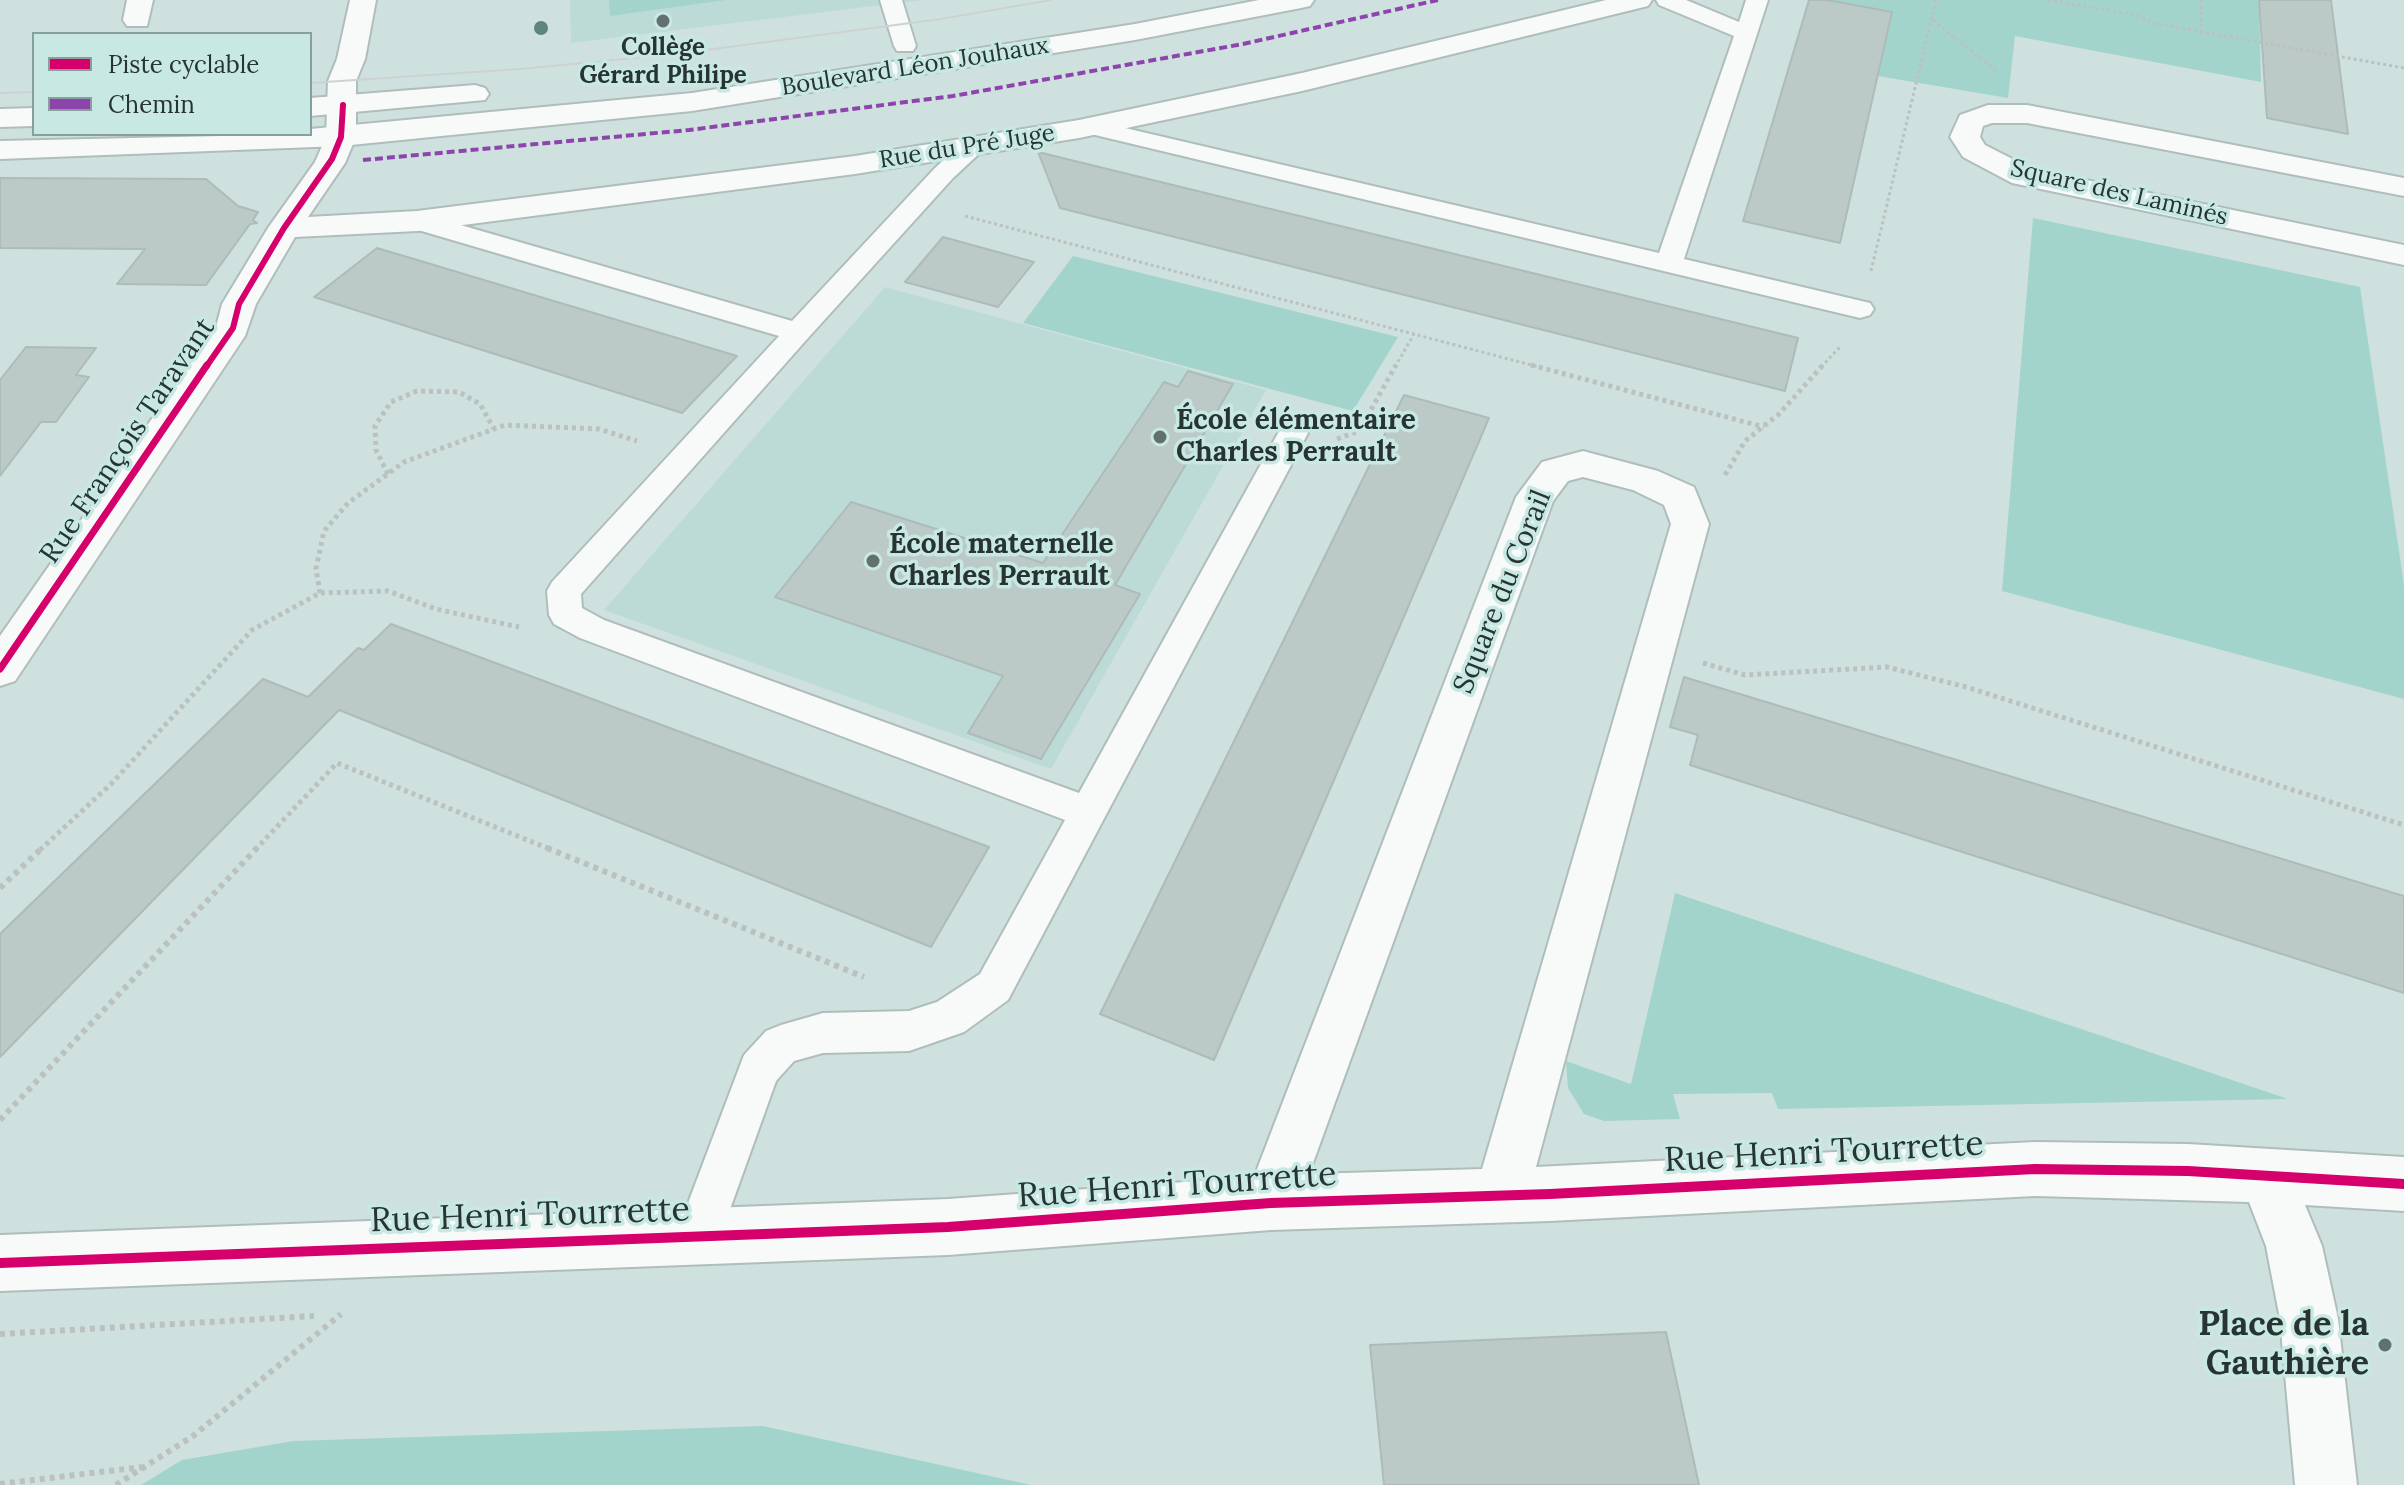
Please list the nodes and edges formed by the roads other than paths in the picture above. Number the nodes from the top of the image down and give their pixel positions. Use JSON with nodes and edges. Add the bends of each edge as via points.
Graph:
{"nodes":[{"id":1,"x":363,"y":0,"type":"edge"},
{"id":2,"x":891,"y":0,"type":"edge"},
{"id":3,"x":1163,"y":0,"type":"edge"},
{"id":4,"x":1301,"y":0,"type":"edge"},
{"id":5,"x":1639,"y":0,"type":"edge"},
{"id":6,"x":1667,"y":0,"type":"edge"},
{"id":7,"x":1757,"y":0,"type":"edge"},
{"id":8,"x":1746,"y":33,"type":"junction"},
{"id":9,"x":905,"y":46,"type":"junction"},
{"id":10,"x":779,"y":61,"type":"dead end"},
{"id":11,"x":499,"y":91,"type":"dead end"},
{"id":12,"x":343,"y":105,"type":"junction"},
{"id":13,"x":312,"y":107,"type":"edge"},
{"id":14,"x":32,"y":117,"type":"edge"},
{"id":15,"x":0,"y":118,"type":"edge"},
{"id":16,"x":1091,"y":127,"type":"junction"},
{"id":17,"x":341,"y":137,"type":"junction"},
{"id":18,"x":973,"y":146,"type":"junction"},
{"id":19,"x":0,"y":150,"type":"edge"},
{"id":20,"x":2404,"y":187,"type":"edge"},
{"id":21,"x":417,"y":221,"type":"junction"},
{"id":22,"x":284,"y":228,"type":"junction"},
{"id":23,"x":2404,"y":255,"type":"edge"},
{"id":24,"x":1669,"y":264,"type":"junction"},
{"id":25,"x":1860,"y":309,"type":"dead end"},
{"id":26,"x":798,"y":332,"type":"junction"},
{"id":27,"x":1293,"y":433,"type":"road end"},
{"id":28,"x":0,"y":669,"type":"edge"},
{"id":29,"x":1087,"y":812,"type":"junction"},
{"id":30,"x":2266,"y":1176,"type":"junction"},
{"id":31,"x":2404,"y":1184,"type":"edge"},
{"id":32,"x":1501,"y":1195,"type":"junction"},
{"id":33,"x":1271,"y":1203,"type":"junction"},
{"id":34,"x":699,"y":1235,"type":"junction"},
{"id":35,"x":0,"y":1263,"type":"edge"},
{"id":36,"x":2326,"y":1485,"type":"edge"}],
"edges":[{"from":1,"to":12,"type":"street","name":"Rue François Taravant","via":[[342,81]]},
{"from":2,"to":9,"type":"lane"},
{"from":3,"to":9,"type":"street","name":"Boulevard Léon Jouhaux"},
{"from":4,"to":17,"type":"street","name":"Boulevard Léon Jouhaux","via":[[1135,32],[708,99]]},
{"from":5,"to":16,"type":"street","name":"Rue du Pré Juge"},
{"from":6,"to":8,"type":"lane"},
{"from":7,"to":8,"type":"lane"},
{"from":8,"to":24,"type":"lane"},
{"from":9,"to":10,"type":"street","name":"Boulevard Léon Jouhaux"},
{"from":11,"to":12,"type":"street"},
{"from":12,"to":13,"type":"street"},
{"from":12,"to":17,"type":"street","name":"Rue François Taravant"},
{"from":14,"to":15,"type":"street"},
{"from":16,"to":18,"type":"street","name":"Rue du Pré Juge"},
{"from":16,"to":24,"type":"lane"},
{"from":17,"to":19,"type":"street","name":"Boulevard Léon Jouhaux"},
{"from":17,"to":22,"type":"street","name":"Rue François Taravant","via":[[330,163]]},
{"from":18,"to":21,"type":"street","name":"Rue du Pré Juge"},
{"from":18,"to":26,"type":"lane"},
{"from":20,"to":23,"type":"street","name":"Square des Laminés","via":[[2027,114],[1988,114],[1970,121],[1965,137],[1974,151],[2023,176]]},
{"from":21,"to":22,"type":"street","name":"Rue du Pré Juge"},
{"from":21,"to":26,"type":"lane"},
{"from":22,"to":28,"type":"street","name":"Rue François Taravant","via":[[239,304],[233,328]]},
{"from":24,"to":25,"type":"lane"},
{"from":26,"to":29,"type":"lane","via":[[564,591],[566,615]]},
{"from":27,"to":29,"type":"lane"},
{"from":29,"to":34,"type":"lane","via":[[994,987],[949,1018],[909,1031],[823,1033],[781,1045],[759,1069]]},
{"from":30,"to":31,"type":"street","name":"Rue Henri Tourrette"},
{"from":30,"to":32,"type":"street","name":"Rue Henri Tourrette","via":[[2035,1169]]},
{"from":30,"to":36,"type":"street","via":[[2294,1246],[2309,1319]]},
{"from":32,"to":33,"type":"street","name":"Rue Henri Tourrette"},
{"from":32,"to":33,"type":"street","name":"Square du Corail","via":[[1690,524],[1680,497],[1645,480],[1583,464],[1555,471],[1535,497]]},
{"from":33,"to":34,"type":"street","name":"Rue Henri Tourrette","via":[[948,1227]]},
{"from":34,"to":35,"type":"street","name":"Rue Henri Tourrette"}]}
